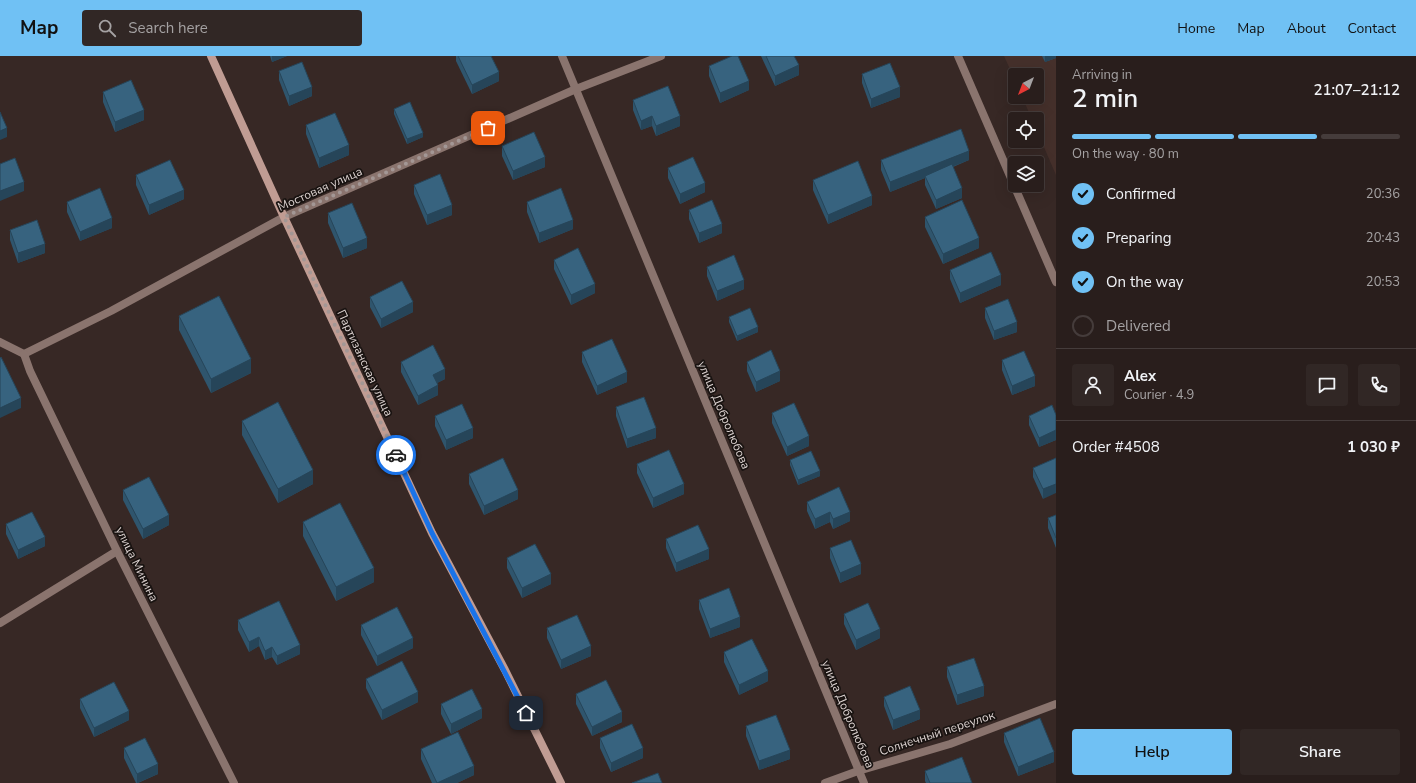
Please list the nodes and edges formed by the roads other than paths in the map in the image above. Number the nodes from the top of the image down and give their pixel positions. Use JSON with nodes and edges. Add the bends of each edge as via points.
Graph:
{"nodes":[{"id":1,"x":211,"y":56,"type":"edge"},
{"id":2,"x":562,"y":56,"type":"edge"},
{"id":3,"x":661,"y":56,"type":"edge"},
{"id":4,"x":958,"y":56,"type":"edge"},
{"id":5,"x":576,"y":89,"type":"junction"},
{"id":6,"x":284,"y":217,"type":"junction"},
{"id":7,"x":1056,"y":282,"type":"edge"},
{"id":8,"x":0,"y":342,"type":"edge"},
{"id":9,"x":24,"y":354,"type":"junction"},
{"id":10,"x":117,"y":551,"type":"junction"},
{"id":11,"x":0,"y":623,"type":"edge"},
{"id":12,"x":1056,"y":704,"type":"edge"},
{"id":13,"x":858,"y":771,"type":"junction"},
{"id":14,"x":234,"y":783,"type":"edge"},
{"id":15,"x":561,"y":783,"type":"edge"},
{"id":16,"x":825,"y":783,"type":"edge"},
{"id":17,"x":864,"y":783,"type":"edge"}],
"edges":[{"from":1,"to":6,"type":"street","name":"Партизанская улица"},
{"from":2,"to":5,"type":"street","name":"улица Добролюбова"},
{"from":3,"to":5,"type":"street","name":"Мостовая улица"},
{"from":4,"to":7,"type":"street"},
{"from":5,"to":6,"type":"street","name":"Мостовая улица"},
{"from":5,"to":13,"type":"street","name":"улица Добролюбова"},
{"from":6,"to":9,"type":"street","name":"Мостовая улица","via":[[111,312]]},
{"from":6,"to":15,"type":"street","name":"Партизанская улица","via":[[432,533],[505,670]]},
{"from":8,"to":9,"type":"street"},
{"from":9,"to":10,"type":"street","name":"улица Минина"},
{"from":10,"to":11,"type":"street"},
{"from":10,"to":14,"type":"street","name":"улица Минина"},
{"from":12,"to":13,"type":"street","name":"Солнечный переулок","via":[[950,744]]},
{"from":13,"to":16,"type":"street","name":"Солнечный переулок"},
{"from":13,"to":17,"type":"street","name":"улица Добролюбова"}]}
